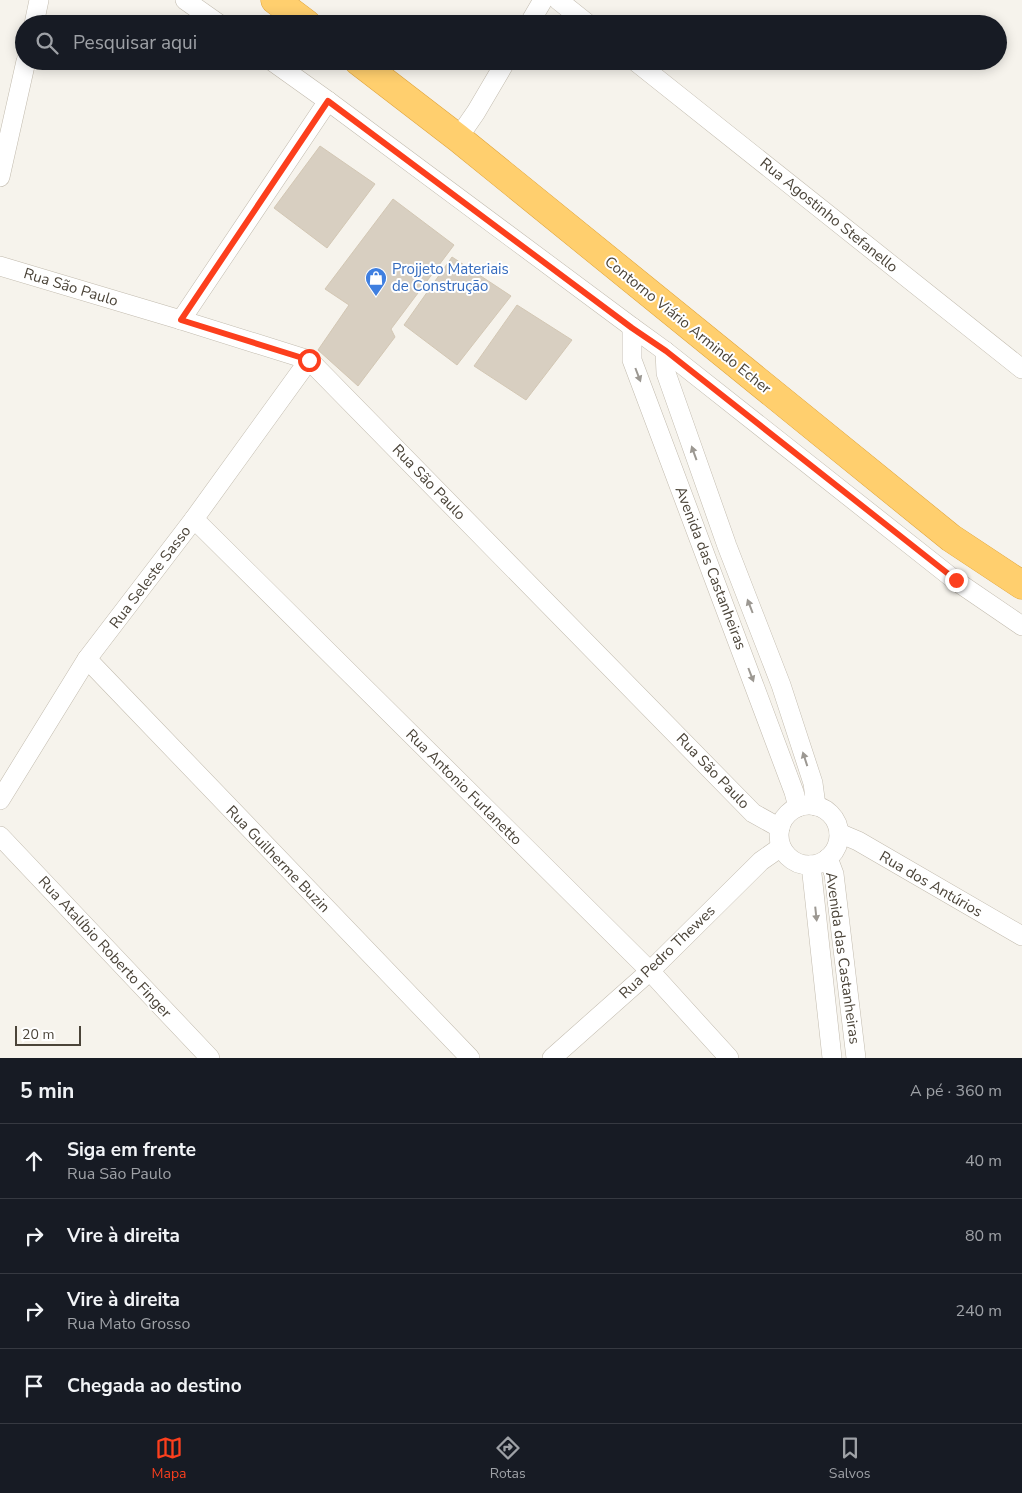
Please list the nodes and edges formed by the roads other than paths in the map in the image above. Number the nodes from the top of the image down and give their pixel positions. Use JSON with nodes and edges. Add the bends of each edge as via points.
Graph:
{"nodes":[{"id":1,"x":39,"y":0,"type":"edge"},
{"id":2,"x":185,"y":0,"type":"edge"},
{"id":3,"x":275,"y":0,"type":"edge"},
{"id":4,"x":542,"y":0,"type":"edge"},
{"id":5,"x":558,"y":0,"type":"edge"},
{"id":6,"x":36,"y":15,"type":"edge"},
{"id":7,"x":206,"y":15,"type":"edge"},
{"id":8,"x":295,"y":15,"type":"edge"},
{"id":9,"x":533,"y":15,"type":"edge"},
{"id":10,"x":577,"y":15,"type":"edge"},
{"id":11,"x":24,"y":70,"type":"edge"},
{"id":12,"x":285,"y":70,"type":"edge"},
{"id":13,"x":370,"y":70,"type":"edge"},
{"id":14,"x":501,"y":70,"type":"edge"},
{"id":15,"x":646,"y":70,"type":"edge"},
{"id":16,"x":328,"y":101,"type":"junction"},
{"id":17,"x":458,"y":138,"type":"junction"},
{"id":18,"x":0,"y":177,"type":"edge"},
{"id":19,"x":0,"y":266,"type":"edge"},
{"id":20,"x":181,"y":320,"type":"junction"},
{"id":21,"x":632,"y":328,"type":"junction"},
{"id":22,"x":666,"y":351,"type":"junction"},
{"id":23,"x":309,"y":360,"type":"junction"},
{"id":24,"x":1022,"y":369,"type":"edge"},
{"id":25,"x":194,"y":519,"type":"junction"},
{"id":26,"x":1022,"y":585,"type":"edge"},
{"id":27,"x":1022,"y":626,"type":"edge"},
{"id":28,"x":87,"y":659,"type":"junction"},
{"id":29,"x":0,"y":800,"type":"edge"},
{"id":30,"x":807,"y":807,"type":"junction"},
{"id":31,"x":839,"y":833,"type":"junction"},
{"id":32,"x":0,"y":836,"type":"edge"},
{"id":33,"x":781,"y":837,"type":"junction"},
{"id":34,"x":820,"y":862,"type":"junction"},
{"id":35,"x":1022,"y":936,"type":"edge"},
{"id":36,"x":650,"y":971,"type":"junction"},
{"id":37,"x":210,"y":1058,"type":"edge"},
{"id":38,"x":470,"y":1058,"type":"edge"},
{"id":39,"x":552,"y":1058,"type":"edge"},
{"id":40,"x":729,"y":1058,"type":"edge"},
{"id":41,"x":832,"y":1058,"type":"edge"},
{"id":42,"x":856,"y":1058,"type":"edge"}],
"edges":[{"from":1,"to":6,"type":"street"},
{"from":2,"to":7,"type":"street"},
{"from":3,"to":8,"type":"highway"},
{"from":4,"to":9,"type":"street"},
{"from":5,"to":10,"type":"street"},
{"from":11,"to":18,"type":"street"},
{"from":12,"to":16,"type":"street"},
{"from":13,"to":17,"type":"highway","name":"Contorno Viário Armindo Echer"},
{"from":14,"to":17,"type":"street"},
{"from":15,"to":24,"type":"street","name":"Rua Agostinho Stefanello"},
{"from":16,"to":20,"type":"street"},
{"from":16,"to":21,"type":"street"},
{"from":17,"to":26,"type":"highway","name":"Contorno Viário Armindo Echer","via":[[951,538]]},
{"from":19,"to":20,"type":"street","name":"Rua São Paulo"},
{"from":20,"to":23,"type":"street","name":"Rua São Paulo"},
{"from":21,"to":22,"type":"street"},
{"from":21,"to":30,"type":"street","name":"Avenida das Castanheiras","one_way":true,"via":[[632,360],[794,792]]},
{"from":22,"to":27,"type":"street","via":[[956,580]]},
{"from":30,"to":22,"type":"street","name":"Avenida das Castanheiras","one_way":true,"via":[[813,783],[781,685],[727,546],[666,373]]},
{"from":23,"to":25,"type":"street","name":"Rua Seleste Sasso"},
{"from":23,"to":33,"type":"street","name":"Rua São Paulo","via":[[753,813]]},
{"from":25,"to":28,"type":"street","name":"Rua Seleste Sasso"},
{"from":25,"to":36,"type":"street","name":"Rua Antonio Furlanetto"},
{"from":28,"to":29,"type":"street","name":"Rua Seleste Sasso"},
{"from":28,"to":38,"type":"street","name":"Rua Guilherme Buzin"},
{"from":30,"to":31,"type":"street","via":[[825,810],[837,824]]},
{"from":30,"to":33,"type":"street","via":[[790,812],[784,820]]},
{"from":31,"to":34,"type":"street","via":[[834,851]]},
{"from":31,"to":35,"type":"street","name":"Rua dos Antúrios"},
{"from":32,"to":37,"type":"street","name":"Rua Atalíbio Roberto Finger"},
{"from":33,"to":34,"type":"street","via":[[786,855],[793,861],[802,865]]},
{"from":33,"to":36,"type":"street","name":"Rua Pedro Thewes"},
{"from":34,"to":41,"type":"street","name":"Avenida das Castanheiras","one_way":true},
{"from":34,"to":42,"type":"street","name":"Avenida das Castanheiras","via":[[834,874]]},
{"from":36,"to":39,"type":"street","name":"Rua Pedro Thewes"},
{"from":36,"to":40,"type":"street","name":"Rua Antonio Furlanetto"}]}
